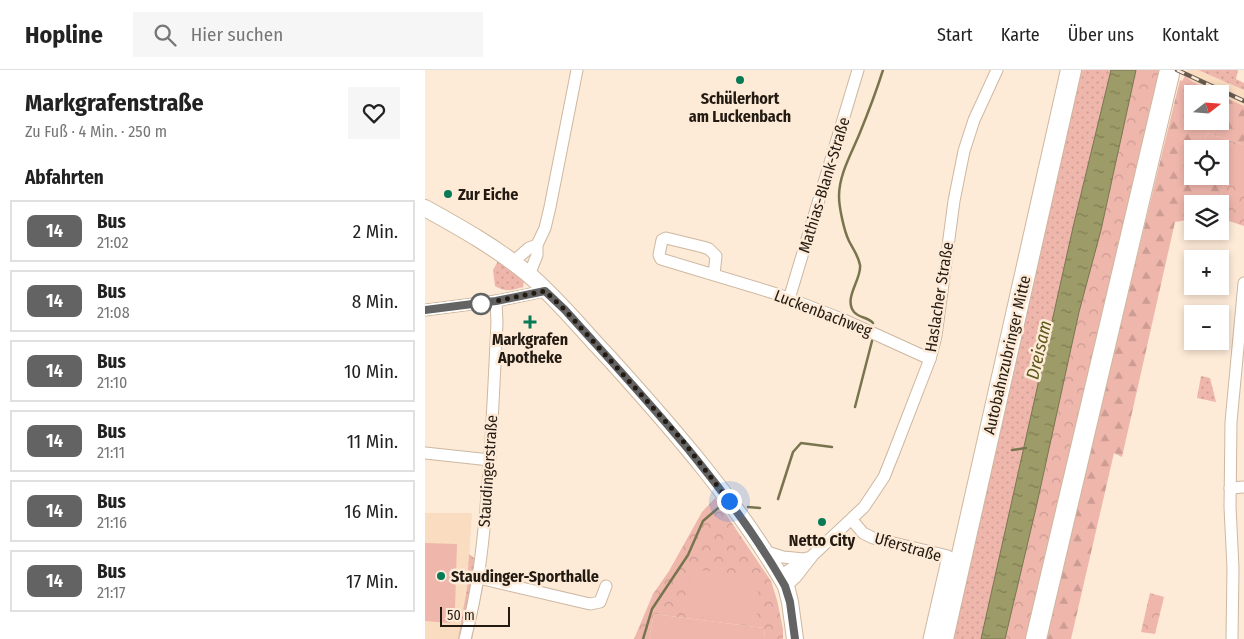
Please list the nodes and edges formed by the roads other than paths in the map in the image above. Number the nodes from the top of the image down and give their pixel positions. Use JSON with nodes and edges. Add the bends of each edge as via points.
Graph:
{"nodes":[{"id":1,"x":577,"y":70,"type":"edge"},
{"id":2,"x":858,"y":70,"type":"edge"},
{"id":3,"x":997,"y":70,"type":"edge"},
{"id":4,"x":1071,"y":70,"type":"edge"},
{"id":5,"x":1169,"y":74,"type":"dead end"},
{"id":6,"x":425,"y":208,"type":"edge"},
{"id":7,"x":537,"y":245,"type":"junction"},
{"id":8,"x":513,"y":262,"type":"junction"},
{"id":9,"x":714,"y":274,"type":"junction"},
{"id":10,"x":529,"y":275,"type":"junction"},
{"id":11,"x":1244,"y":283,"type":"edge"},
{"id":12,"x":545,"y":291,"type":"junction"},
{"id":13,"x":789,"y":299,"type":"junction"},
{"id":14,"x":496,"y":301,"type":"junction"},
{"id":15,"x":425,"y":310,"type":"edge"},
{"id":16,"x":930,"y":359,"type":"junction"},
{"id":17,"x":425,"y":453,"type":"edge"},
{"id":18,"x":490,"y":460,"type":"junction"},
{"id":19,"x":1244,"y":487,"type":"edge"},
{"id":20,"x":1230,"y":488,"type":"junction"},
{"id":21,"x":852,"y":520,"type":"junction"},
{"id":22,"x":763,"y":551,"type":"junction"},
{"id":23,"x":808,"y":557,"type":"junction"},
{"id":24,"x":479,"y":578,"type":"junction"},
{"id":25,"x":783,"y":581,"type":"junction"},
{"id":26,"x":606,"y":586,"type":"dead end"},
{"id":27,"x":1238,"y":620,"type":"edge"},
{"id":28,"x":465,"y":639,"type":"edge"},
{"id":29,"x":795,"y":639,"type":"edge"},
{"id":30,"x":929,"y":639,"type":"edge"},
{"id":31,"x":943,"y":639,"type":"edge"},
{"id":32,"x":1036,"y":639,"type":"edge"},
{"id":33,"x":1232,"y":639,"type":"edge"}],
"edges":[{"from":1,"to":7,"type":"street","via":[[550,207]]},
{"from":2,"to":13,"type":"street","name":"Mathias-Blank-Straße"},
{"from":3,"to":16,"type":"street","name":"Haslacher Straße","via":[[964,151]]},
{"from":4,"to":31,"type":"highway","name":"Autobahnzubringer Mitte"},
{"from":5,"to":32,"type":"highway"},
{"from":6,"to":8,"type":"street","via":[[481,239]]},
{"from":7,"to":8,"type":"street"},
{"from":7,"to":10,"type":"street","via":[[537,255]]},
{"from":8,"to":10,"type":"street"},
{"from":9,"to":9,"type":"street","name":"Luckenbachweg","via":[[716,256],[709,249],[666,238],[662,240],[661,259]]},
{"from":9,"to":13,"type":"street","name":"Luckenbachweg"},
{"from":10,"to":12,"type":"street"},
{"from":11,"to":20,"type":"street","via":[[1231,422]]},
{"from":12,"to":14,"type":"street"},
{"from":12,"to":22,"type":"street","via":[[683,441],[732,504]]},
{"from":13,"to":16,"type":"street","name":"Luckenbachweg"},
{"from":14,"to":15,"type":"street"},
{"from":14,"to":18,"type":"street","name":"Staudingerstraße"},
{"from":16,"to":21,"type":"street","name":"Haslacher Straße","via":[[884,477]]},
{"from":17,"to":18,"type":"street"},
{"from":18,"to":24,"type":"street","name":"Staudingerstraße"},
{"from":19,"to":20,"type":"street"},
{"from":20,"to":27,"type":"street"},
{"from":21,"to":23,"type":"street","name":"Haslacher Straße"},
{"from":21,"to":30,"type":"street","name":"Uferstraße","via":[[863,533],[873,538],[948,556]]},
{"from":22,"to":23,"type":"street","via":[[783,557]]},
{"from":22,"to":25,"type":"street"},
{"from":23,"to":25,"type":"street","name":"Haslacher Straße","via":[[795,578]]},
{"from":24,"to":26,"type":"street","via":[[591,604],[600,602]]},
{"from":24,"to":28,"type":"street","name":"Staudingerstraße"},
{"from":25,"to":29,"type":"street","via":[[790,602]]},
{"from":27,"to":33,"type":"street"}]}
